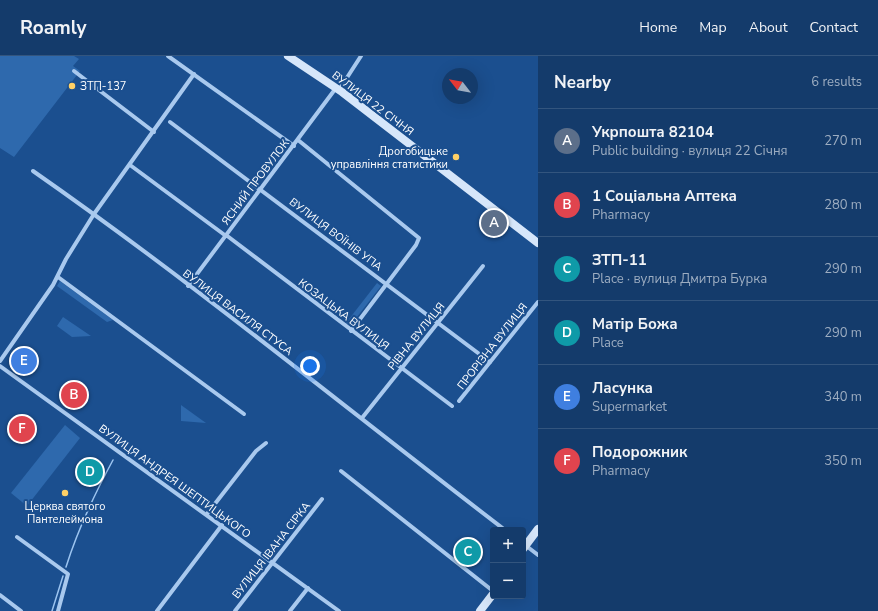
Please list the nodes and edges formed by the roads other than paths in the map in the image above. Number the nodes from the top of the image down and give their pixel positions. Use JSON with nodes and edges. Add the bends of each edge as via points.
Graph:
{"nodes":[{"id":1,"x":168,"y":56,"type":"edge"},
{"id":2,"x":288,"y":56,"type":"edge"},
{"id":3,"x":362,"y":56,"type":"edge"},
{"id":4,"x":74,"y":72,"type":"dead end"},
{"id":5,"x":194,"y":74,"type":"junction"},
{"id":6,"x":337,"y":89,"type":"junction"},
{"id":7,"x":170,"y":122,"type":"dead end"},
{"id":8,"x":154,"y":132,"type":"junction"},
{"id":9,"x":298,"y":140,"type":"junction"},
{"id":10,"x":294,"y":146,"type":"junction"},
{"id":11,"x":130,"y":165,"type":"junction"},
{"id":12,"x":33,"y":171,"type":"dead end"},
{"id":13,"x":261,"y":190,"type":"junction"},
{"id":14,"x":94,"y":214,"type":"junction"},
{"id":15,"x":226,"y":236,"type":"junction"},
{"id":16,"x":538,"y":243,"type":"edge"},
{"id":17,"x":483,"y":266,"type":"dead end"},
{"id":18,"x":58,"y":277,"type":"junction"},
{"id":19,"x":387,"y":284,"type":"junction"},
{"id":20,"x":188,"y":286,"type":"junction"},
{"id":21,"x":538,"y":302,"type":"edge"},
{"id":22,"x":439,"y":323,"type":"junction"},
{"id":23,"x":352,"y":331,"type":"junction"},
{"id":24,"x":0,"y":361,"type":"edge"},
{"id":25,"x":490,"y":362,"type":"junction"},
{"id":26,"x":0,"y":366,"type":"edge"},
{"id":27,"x":402,"y":368,"type":"junction"},
{"id":28,"x":459,"y":401,"type":"dead end"},
{"id":29,"x":452,"y":406,"type":"dead end"},
{"id":30,"x":244,"y":414,"type":"dead end"},
{"id":31,"x":362,"y":418,"type":"junction"},
{"id":32,"x":266,"y":443,"type":"dead end"},
{"id":33,"x":340,"y":471,"type":"dead end"},
{"id":34,"x":322,"y":499,"type":"dead end"},
{"id":35,"x":207,"y":514,"type":"junction"},
{"id":36,"x":222,"y":525,"type":"junction"},
{"id":37,"x":501,"y":527,"type":"edge"},
{"id":38,"x":538,"y":529,"type":"edge"},
{"id":39,"x":17,"y":537,"type":"dead end"},
{"id":40,"x":526,"y":544,"type":"edge"},
{"id":41,"x":526,"y":547,"type":"edge"},
{"id":42,"x":538,"y":556,"type":"edge"},
{"id":43,"x":272,"y":563,"type":"junction"},
{"id":44,"x":308,"y":588,"type":"junction"},
{"id":45,"x":490,"y":589,"type":"edge"},
{"id":46,"x":0,"y":595,"type":"edge"},
{"id":47,"x":490,"y":598,"type":"edge"},
{"id":48,"x":21,"y":611,"type":"edge"},
{"id":49,"x":58,"y":611,"type":"edge"},
{"id":50,"x":157,"y":611,"type":"edge"},
{"id":51,"x":235,"y":611,"type":"edge"},
{"id":52,"x":290,"y":611,"type":"edge"},
{"id":53,"x":340,"y":611,"type":"edge"},
{"id":54,"x":480,"y":611,"type":"edge"}],
"edges":[{"from":1,"to":5,"type":"street"},
{"from":2,"to":6,"type":"street","name":"ВУЛИЦЯ 22 СІЧНЯ"},
{"from":3,"to":6,"type":"street","name":"ЯСНИЙ ПРОВУЛОК"},
{"from":4,"to":8,"type":"street"},
{"from":5,"to":8,"type":"street"},
{"from":5,"to":10,"type":"street"},
{"from":6,"to":9,"type":"street","name":"ЯСНИЙ ПРОВУЛОК"},
{"from":6,"to":16,"type":"street","name":"ВУЛИЦЯ 22 СІЧНЯ"},
{"from":7,"to":13,"type":"street","name":"ВУЛИЦЯ ВОЇНІВ УПА"},
{"from":8,"to":11,"type":"street"},
{"from":9,"to":10,"type":"street","name":"ЯСНИЙ ПРОВУЛОК"},
{"from":9,"to":19,"type":"street","via":[[419,238]]},
{"from":10,"to":13,"type":"street","name":"ЯСНИЙ ПРОВУЛОК"},
{"from":11,"to":14,"type":"street"},
{"from":11,"to":15,"type":"street","name":"КОЗАЦЬКА ВУЛИЦЯ"},
{"from":12,"to":14,"type":"street","name":"ВУЛИЦЯ ВАСИЛЯ СТУСА"},
{"from":13,"to":15,"type":"street","name":"ЯСНИЙ ПРОВУЛОК"},
{"from":13,"to":19,"type":"street","name":"ВУЛИЦЯ ВОЇНІВ УПА"},
{"from":14,"to":18,"type":"street"},
{"from":14,"to":20,"type":"street","name":"ВУЛИЦЯ ВАСИЛЯ СТУСА"},
{"from":15,"to":20,"type":"street","name":"ЯСНИЙ ПРОВУЛОК"},
{"from":15,"to":23,"type":"street","name":"КОЗАЦЬКА ВУЛИЦЯ"},
{"from":17,"to":22,"type":"street","name":"РІВНА ВУЛИЦЯ"},
{"from":18,"to":24,"type":"street"},
{"from":18,"to":30,"type":"street"},
{"from":19,"to":22,"type":"street","name":"ВУЛИЦЯ ВОЇНІВ УПА"},
{"from":19,"to":23,"type":"street"},
{"from":20,"to":31,"type":"street","name":"ВУЛИЦЯ ВАСИЛЯ СТУСА"},
{"from":21,"to":25,"type":"street","name":"ПРОРІЗНА ВУЛИЦЯ"},
{"from":22,"to":25,"type":"street","name":"ВУЛИЦЯ ВОЇНІВ УПА"},
{"from":22,"to":27,"type":"street","name":"РІВНА ВУЛИЦЯ"},
{"from":23,"to":27,"type":"street","name":"КОЗАЦЬКА ВУЛИЦЯ"},
{"from":25,"to":28,"type":"street","name":"ПРОРІЗНА ВУЛИЦЯ"},
{"from":26,"to":35,"type":"street","name":"ВУЛИЦЯ АНДРЕЯ ШЕПТИЦЬКОГО"},
{"from":27,"to":29,"type":"street","name":"КОЗАЦЬКА ВУЛИЦЯ"},
{"from":27,"to":31,"type":"street","name":"РІВНА ВУЛИЦЯ"},
{"from":31,"to":37,"type":"street","name":"ВУЛИЦЯ ВАСИЛЯ СТУСА"},
{"from":32,"to":35,"type":"street","via":[[256,451]]},
{"from":33,"to":45,"type":"street"},
{"from":34,"to":43,"type":"street","name":"ВУЛИЦЯ ІВАНА СІРКА"},
{"from":35,"to":36,"type":"street","name":"ВУЛИЦЯ АНДРЕЯ ШЕПТИЦЬКОГО"},
{"from":36,"to":43,"type":"street","name":"ВУЛИЦЯ АНДРЕЯ ШЕПТИЦЬКОГО"},
{"from":36,"to":50,"type":"street"},
{"from":38,"to":40,"type":"street"},
{"from":39,"to":49,"type":"street","via":[[68,574]]},
{"from":41,"to":42,"type":"street"},
{"from":43,"to":44,"type":"street","name":"ВУЛИЦЯ АНДРЕЯ ШЕПТИЦЬКОГО"},
{"from":43,"to":51,"type":"street","name":"ВУЛИЦЯ ІВАНА СІРКА"},
{"from":44,"to":52,"type":"street"},
{"from":44,"to":53,"type":"street","name":"ВУЛИЦЯ АНДРЕЯ ШЕПТИЦЬКОГО"},
{"from":46,"to":48,"type":"street"},
{"from":47,"to":54,"type":"street"}]}
